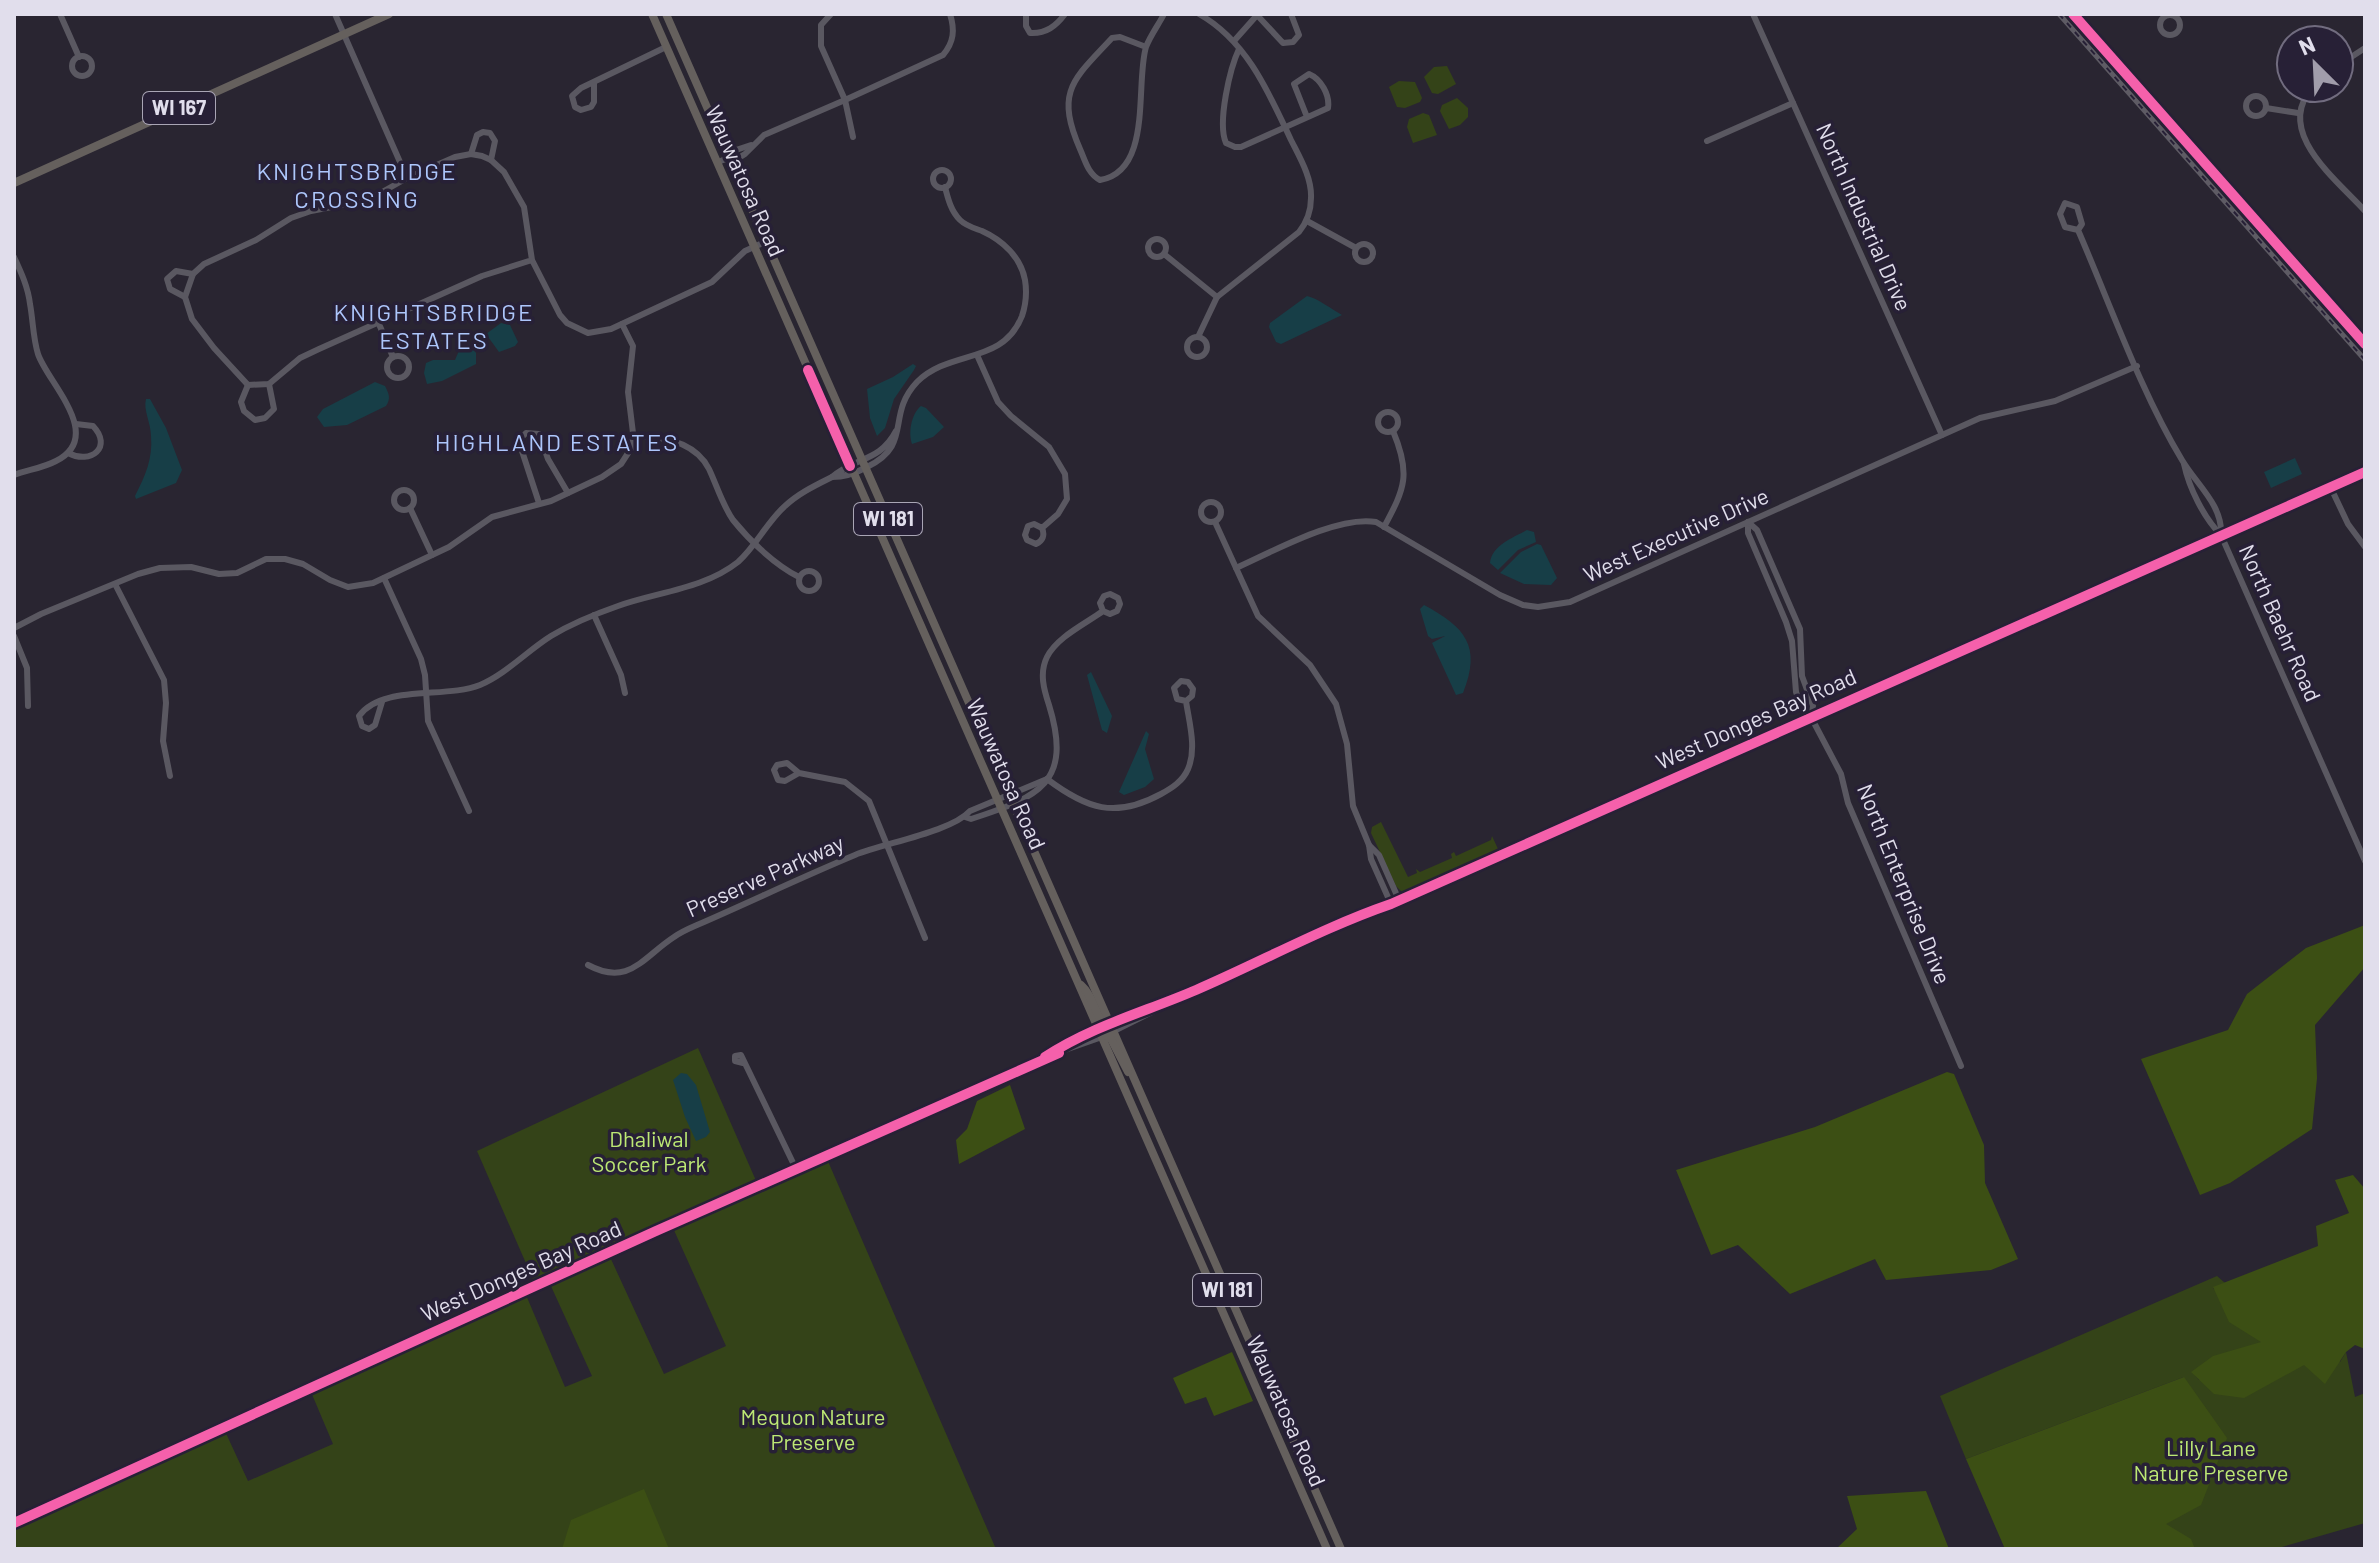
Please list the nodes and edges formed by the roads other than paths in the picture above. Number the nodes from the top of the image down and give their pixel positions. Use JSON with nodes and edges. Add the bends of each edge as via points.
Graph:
{"nodes":[{"id":1,"x":60,"y":14,"type":"edge"},
{"id":2,"x":335,"y":14,"type":"edge"},
{"id":3,"x":376,"y":14,"type":"edge"},
{"id":4,"x":389,"y":14,"type":"edge"},
{"id":5,"x":652,"y":14,"type":"edge"},
{"id":6,"x":666,"y":14,"type":"edge"},
{"id":7,"x":831,"y":14,"type":"edge"},
{"id":8,"x":950,"y":14,"type":"edge"},
{"id":9,"x":1026,"y":14,"type":"edge"},
{"id":10,"x":1065,"y":14,"type":"edge"},
{"id":11,"x":1164,"y":14,"type":"edge"},
{"id":12,"x":1199,"y":14,"type":"edge"},
{"id":13,"x":1257,"y":14,"type":"edge"},
{"id":14,"x":1291,"y":14,"type":"edge"},
{"id":15,"x":1753,"y":14,"type":"edge"},
{"id":16,"x":1208,"y":16,"type":"edge"},
{"id":17,"x":343,"y":33,"type":"junction"},
{"id":18,"x":1234,"y":41,"type":"junction"},
{"id":19,"x":666,"y":47,"type":"junction"},
{"id":20,"x":1146,"y":47,"type":"junction"},
{"id":21,"x":1239,"y":49,"type":"junction"},
{"id":22,"x":79,"y":57,"type":"dead end"},
{"id":23,"x":594,"y":82,"type":"junction"},
{"id":24,"x":845,"y":100,"type":"junction"},
{"id":25,"x":1793,"y":103,"type":"junction"},
{"id":26,"x":2301,"y":104,"type":"edge"},
{"id":27,"x":2266,"y":108,"type":"dead end"},
{"id":28,"x":2298,"y":113,"type":"junction"},
{"id":29,"x":1307,"y":117,"type":"junction"},
{"id":30,"x":1285,"y":128,"type":"junction"},
{"id":31,"x":853,"y":137,"type":"dead end"},
{"id":32,"x":1707,"y":141,"type":"dead end"},
{"id":33,"x":471,"y":154,"type":"junction"},
{"id":34,"x":731,"y":157,"type":"junction"},
{"id":35,"x":491,"y":160,"type":"junction"},
{"id":36,"x":718,"y":162,"type":"junction"},
{"id":37,"x":407,"y":178,"type":"junction"},
{"id":38,"x":14,"y":183,"type":"edge"},
{"id":39,"x":945,"y":187,"type":"dead end"},
{"id":40,"x":2365,"y":211,"type":"edge"},
{"id":41,"x":1307,"y":221,"type":"junction"},
{"id":42,"x":2078,"y":230,"type":"junction"},
{"id":43,"x":767,"y":241,"type":"junction"},
{"id":44,"x":755,"y":247,"type":"junction"},
{"id":45,"x":1356,"y":248,"type":"dead end"},
{"id":46,"x":1164,"y":254,"type":"dead end"},
{"id":47,"x":14,"y":257,"type":"edge"},
{"id":48,"x":532,"y":260,"type":"junction"},
{"id":49,"x":193,"y":274,"type":"junction"},
{"id":50,"x":185,"y":297,"type":"junction"},
{"id":51,"x":1217,"y":297,"type":"junction"},
{"id":52,"x":379,"y":324,"type":"junction"},
{"id":53,"x":622,"y":324,"type":"junction"},
{"id":54,"x":1198,"y":337,"type":"dead end"},
{"id":55,"x":977,"y":355,"type":"junction"},
{"id":56,"x":393,"y":357,"type":"dead end"},
{"id":57,"x":2137,"y":366,"type":"junction"},
{"id":58,"x":269,"y":384,"type":"junction"},
{"id":59,"x":248,"y":385,"type":"junction"},
{"id":60,"x":76,"y":424,"type":"junction"},
{"id":61,"x":1393,"y":431,"type":"dead end"},
{"id":62,"x":1942,"y":435,"type":"junction"},
{"id":63,"x":633,"y":436,"type":"junction"},
{"id":64,"x":68,"y":453,"type":"junction"},
{"id":65,"x":2184,"y":463,"type":"junction"},
{"id":66,"x":864,"y":464,"type":"junction"},
{"id":67,"x":852,"y":470,"type":"junction"},
{"id":68,"x":2365,"y":472,"type":"edge"},
{"id":69,"x":14,"y":475,"type":"edge"},
{"id":70,"x":2201,"y":486,"type":"junction"},
{"id":71,"x":2330,"y":486,"type":"junction"},
{"id":72,"x":2193,"y":490,"type":"junction"},
{"id":73,"x":568,"y":493,"type":"junction"},
{"id":74,"x":539,"y":503,"type":"junction"},
{"id":75,"x":410,"y":508,"type":"dead end"},
{"id":76,"x":1215,"y":522,"type":"dead end"},
{"id":77,"x":1748,"y":522,"type":"junction"},
{"id":78,"x":1384,"y":527,"type":"junction"},
{"id":79,"x":1042,"y":528,"type":"dead end"},
{"id":80,"x":2221,"y":535,"type":"junction"},
{"id":81,"x":755,"y":542,"type":"junction"},
{"id":82,"x":2365,"y":547,"type":"edge"},
{"id":83,"x":432,"y":555,"type":"junction"},
{"id":84,"x":1236,"y":568,"type":"junction"},
{"id":85,"x":799,"y":577,"type":"dead end"},
{"id":86,"x":384,"y":578,"type":"junction"},
{"id":87,"x":115,"y":584,"type":"junction"},
{"id":88,"x":1103,"y":611,"type":"dead end"},
{"id":89,"x":594,"y":615,"type":"junction"},
{"id":90,"x":14,"y":628,"type":"edge"},
{"id":91,"x":14,"y":636,"type":"edge"},
{"id":92,"x":425,"y":693,"type":"junction"},
{"id":93,"x":625,"y":693,"type":"dead end"},
{"id":94,"x":1186,"y":701,"type":"dead end"},
{"id":95,"x":382,"y":702,"type":"junction"},
{"id":96,"x":28,"y":706,"type":"dead end"},
{"id":97,"x":1811,"y":717,"type":"junction"},
{"id":98,"x":799,"y":773,"type":"dead end"},
{"id":99,"x":170,"y":776,"type":"dead end"},
{"id":100,"x":1047,"y":779,"type":"junction"},
{"id":101,"x":1012,"y":799,"type":"junction"},
{"id":102,"x":999,"y":804,"type":"junction"},
{"id":103,"x":469,"y":811,"type":"dead end"},
{"id":104,"x":886,"y":844,"type":"junction"},
{"id":105,"x":1369,"y":845,"type":"junction"},
{"id":106,"x":2365,"y":861,"type":"edge"},
{"id":107,"x":1399,"y":900,"type":"junction"},
{"id":108,"x":1391,"y":904,"type":"junction"},
{"id":109,"x":925,"y":938,"type":"dead end"},
{"id":110,"x":588,"y":965,"type":"dead end"},
{"id":111,"x":1106,"y":1030,"type":"junction"},
{"id":112,"x":743,"y":1063,"type":"dead end"},
{"id":113,"x":1961,"y":1066,"type":"dead end"},
{"id":114,"x":796,"y":1169,"type":"junction"},
{"id":115,"x":14,"y":1523,"type":"edge"},
{"id":116,"x":1327,"y":1549,"type":"edge"},
{"id":117,"x":1341,"y":1549,"type":"edge"}],
"edges":[{"from":1,"to":22,"type":"street"},
{"from":2,"to":17,"type":"street"},
{"from":3,"to":17,"type":"main road","number":"WI 167"},
{"from":4,"to":17,"type":"main road","number":"WI 167"},
{"from":5,"to":19,"type":"main road","name":"Wauwatosa Road","number":"WI 181"},
{"from":6,"to":34,"type":"main road","name":"Wauwatosa Road","number":"WI 181"},
{"from":7,"to":24,"type":"street","via":[[821,25],[821,46]]},
{"from":8,"to":24,"type":"street","via":[[953,37],[943,55]]},
{"from":9,"to":10,"type":"street","via":[[1030,33],[1039,34]]},
{"from":11,"to":20,"type":"street"},
{"from":12,"to":16,"type":"street"},
{"from":13,"to":14,"type":"street","via":[[1283,43],[1299,35]]},
{"from":13,"to":18,"type":"street"},
{"from":15,"to":25,"type":"street","name":"North Industrial Drive"},
{"from":16,"to":18,"type":"street"},
{"from":17,"to":37,"type":"street"},
{"from":17,"to":38,"type":"main road","number":"WI 167"},
{"from":18,"to":21,"type":"street"},
{"from":19,"to":23,"type":"street"},
{"from":19,"to":36,"type":"main road","name":"Wauwatosa Road","number":"WI 181"},
{"from":20,"to":20,"type":"street","via":[[1112,38],[1073,83],[1069,123],[1091,173],[1100,180],[1114,174],[1137,143]]},
{"from":21,"to":30,"type":"street","via":[[1263,80]]},
{"from":21,"to":30,"type":"street","via":[[1227,99],[1226,143],[1241,147]]},
{"from":23,"to":23,"type":"street","via":[[572,96],[575,107],[591,107]]},
{"from":24,"to":31,"type":"street"},
{"from":24,"to":34,"type":"street","via":[[764,135],[745,154]]},
{"from":25,"to":32,"type":"street"},
{"from":25,"to":62,"type":"street","name":"North Industrial Drive"},
{"from":26,"to":28,"type":"street"},
{"from":27,"to":28,"type":"street"},
{"from":28,"to":40,"type":"street","via":[[2300,133],[2312,152]]},
{"from":29,"to":29,"type":"street","via":[[1329,103],[1319,79],[1309,74],[1294,84]]},
{"from":29,"to":30,"type":"street"},
{"from":30,"to":41,"type":"street","via":[[1310,184]]},
{"from":33,"to":35,"type":"street"},
{"from":33,"to":35,"type":"street","via":[[477,135],[490,133],[495,141]]},
{"from":33,"to":37,"type":"street"},
{"from":34,"to":36,"type":"street"},
{"from":34,"to":43,"type":"main road","name":"Wauwatosa Road","number":"WI 181"},
{"from":35,"to":48,"type":"street","via":[[524,207]]},
{"from":36,"to":44,"type":"main road","name":"Wauwatosa Road","number":"WI 181"},
{"from":37,"to":49,"type":"street","via":[[360,203],[291,218]]},
{"from":39,"to":55,"type":"street","via":[[959,219],[1002,243],[1024,276],[1027,295],[1017,327],[1000,345]]},
{"from":41,"to":45,"type":"street"},
{"from":41,"to":51,"type":"street","via":[[1291,241]]},
{"from":42,"to":42,"type":"street","name":"North Baehr Road","via":[[2082,224],[2077,207],[2065,203],[2060,214],[2065,227]]},
{"from":42,"to":57,"type":"street","name":"North Baehr Road"},
{"from":43,"to":44,"type":"street"},
{"from":43,"to":66,"type":"main road","name":"Wauwatosa Road","number":"WI 181"},
{"from":44,"to":53,"type":"street","via":[[712,282]]},
{"from":44,"to":67,"type":"main road","name":"Wauwatosa Road","number":"WI 181"},
{"from":46,"to":51,"type":"street"},
{"from":47,"to":60,"type":"street","via":[[28,292],[38,353]]},
{"from":48,"to":52,"type":"street","via":[[482,276]]},
{"from":48,"to":53,"type":"street","via":[[567,323],[588,333]]},
{"from":49,"to":50,"type":"street"},
{"from":49,"to":50,"type":"street","via":[[176,271],[167,279],[170,289]]},
{"from":50,"to":59,"type":"street","via":[[192,319]]},
{"from":51,"to":54,"type":"street"},
{"from":52,"to":56,"type":"street"},
{"from":52,"to":58,"type":"street","via":[[300,358]]},
{"from":53,"to":63,"type":"street","via":[[633,346],[628,392]]},
{"from":55,"to":66,"type":"street","via":[[947,363],[919,381],[904,401],[890,452]]},
{"from":55,"to":79,"type":"street","via":[[998,402],[1049,447],[1065,474],[1067,499]]},
{"from":57,"to":62,"type":"street","name":"West Executive Drive","via":[[2055,401],[1980,418]]},
{"from":57,"to":65,"type":"street","name":"North Baehr Road"},
{"from":58,"to":59,"type":"street"},
{"from":58,"to":59,"type":"street","via":[[274,409],[255,420],[241,402]]},
{"from":60,"to":64,"type":"street"},
{"from":60,"to":64,"type":"street","via":[[93,426],[101,443],[91,457]]},
{"from":61,"to":78,"type":"street","via":[[1403,483]]},
{"from":62,"to":77,"type":"street","name":"West Executive Drive"},
{"from":63,"to":73,"type":"street","via":[[621,464]]},
{"from":63,"to":81,"type":"street","via":[[676,441],[702,458],[733,519]]},
{"from":64,"to":69,"type":"street"},
{"from":65,"to":70,"type":"street","name":"North Baehr Road"},
{"from":65,"to":72,"type":"street"},
{"from":66,"to":67,"type":"street"},
{"from":66,"to":101,"type":"main road","name":"Wauwatosa Road","number":"WI 181"},
{"from":67,"to":81,"type":"street","via":[[806,490]]},
{"from":67,"to":102,"type":"main road","name":"Wauwatosa Road","number":"WI 181"},
{"from":68,"to":71,"type":"street","name":"West Donges Bay Road"},
{"from":70,"to":72,"type":"street"},
{"from":70,"to":80,"type":"street","name":"North Baehr Road","via":[[2222,522]]},
{"from":71,"to":80,"type":"street","name":"West Donges Bay Road"},
{"from":71,"to":82,"type":"street"},
{"from":72,"to":80,"type":"street"},
{"from":73,"to":74,"type":"street"},
{"from":73,"to":74,"type":"street","via":[[539,434],[526,433],[520,445]]},
{"from":74,"to":83,"type":"street","via":[[492,517]]},
{"from":75,"to":83,"type":"street"},
{"from":76,"to":84,"type":"street"},
{"from":77,"to":78,"type":"street","name":"West Executive Drive","via":[[1570,602],[1538,607],[1500,595]]},
{"from":77,"to":97,"type":"street","name":"North Enterprise Drive","via":[[1792,641],[1796,692]]},
{"from":77,"to":97,"type":"street","name":"North Enterprise Drive","via":[[1757,530],[1800,629]]},
{"from":78,"to":84,"type":"street","name":"West Executive Drive","via":[[1363,520],[1344,522]]},
{"from":80,"to":97,"type":"street","name":"West Donges Bay Road"},
{"from":80,"to":106,"type":"street","name":"North Baehr Road"},
{"from":81,"to":85,"type":"street"},
{"from":81,"to":89,"type":"street","via":[[738,562],[697,584]]},
{"from":83,"to":86,"type":"street"},
{"from":84,"to":105,"type":"street","via":[[1258,616],[1310,665],[1332,696],[1343,724],[1353,806]]},
{"from":86,"to":87,"type":"street","via":[[348,587],[303,564],[266,559],[237,573],[160,568]]},
{"from":86,"to":92,"type":"street","via":[[421,659]]},
{"from":87,"to":90,"type":"street"},
{"from":87,"to":99,"type":"street","via":[[164,680],[163,741]]},
{"from":88,"to":100,"type":"street","via":[[1062,640],[1044,664],[1044,689],[1058,744]]},
{"from":89,"to":92,"type":"street","via":[[551,636],[480,685]]},
{"from":89,"to":93,"type":"street"},
{"from":91,"to":96,"type":"street","via":[[27,668]]},
{"from":92,"to":95,"type":"street"},
{"from":92,"to":103,"type":"street","via":[[428,721]]},
{"from":94,"to":100,"type":"street","via":[[1191,757],[1180,782],[1168,790],[1136,806],[1109,809],[1070,797]]},
{"from":95,"to":95,"type":"street","via":[[360,713],[362,726],[374,727]]},
{"from":97,"to":107,"type":"street","name":"West Donges Bay Road"},
{"from":97,"to":113,"type":"street","name":"North Enterprise Drive","via":[[1841,774],[1848,803]]},
{"from":98,"to":104,"type":"street","via":[[857,789],[875,812]]},
{"from":100,"to":101,"type":"street","name":"Preserve Parkway","via":[[1037,792]]},
{"from":101,"to":102,"type":"street","name":"Preserve Parkway"},
{"from":101,"to":111,"type":"main road","name":"Wauwatosa Road","number":"WI 181"},
{"from":102,"to":104,"type":"street","name":"Preserve Parkway"},
{"from":102,"to":111,"type":"main road","name":"Wauwatosa Road","number":"WI 181","via":[[1078,984]]},
{"from":104,"to":109,"type":"street"},
{"from":104,"to":110,"type":"street","name":"Preserve Parkway","via":[[675,936],[638,967],[621,973]]},
{"from":105,"to":107,"type":"street"},
{"from":105,"to":108,"type":"street"},
{"from":107,"to":108,"type":"street","name":"West Donges Bay Road"},
{"from":108,"to":111,"type":"street","name":"West Donges Bay Road"},
{"from":111,"to":114,"type":"street","name":"West Donges Bay Road"},
{"from":111,"to":116,"type":"main road","name":"Wauwatosa Road","number":"WI 181"},
{"from":111,"to":117,"type":"main road","name":"Wauwatosa Road","number":"WI 181","via":[[1137,1083]]},
{"from":112,"to":114,"type":"street"},
{"from":114,"to":115,"type":"street","name":"West Donges Bay Road"}]}
